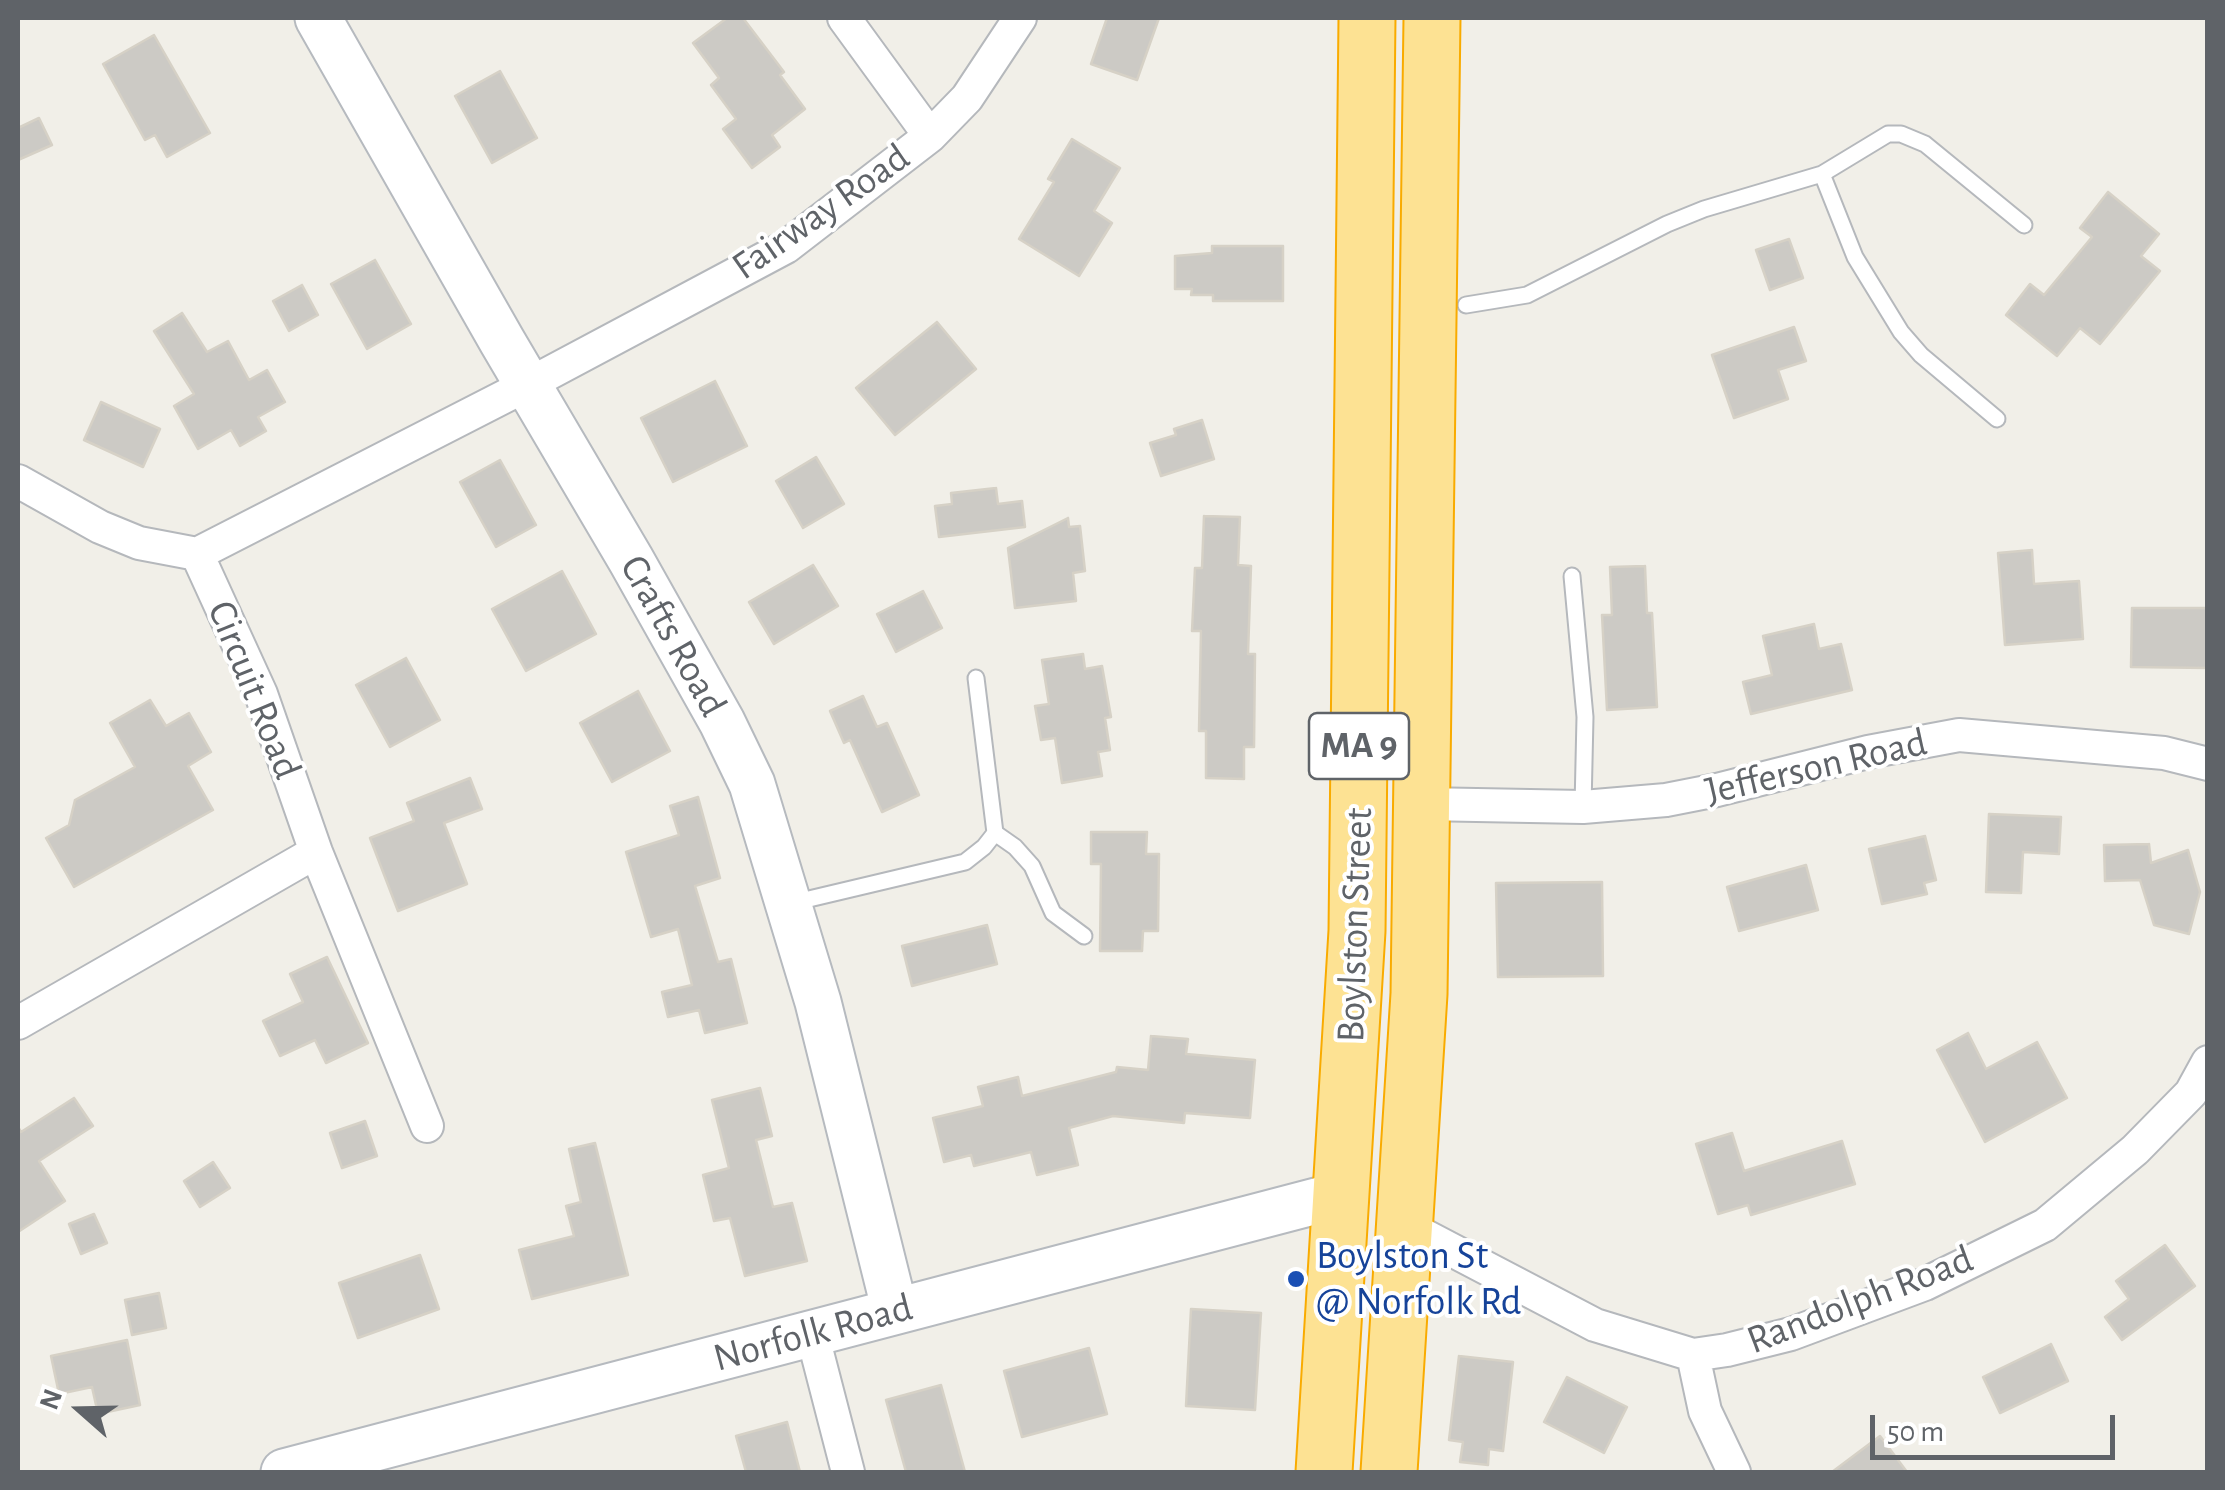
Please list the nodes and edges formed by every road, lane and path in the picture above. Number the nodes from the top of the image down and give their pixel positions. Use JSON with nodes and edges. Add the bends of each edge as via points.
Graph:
{"nodes":[{"id":1,"x":318,"y":18,"type":"edge"},
{"id":2,"x":844,"y":18,"type":"edge"},
{"id":3,"x":1020,"y":18,"type":"edge"},
{"id":4,"x":1367,"y":18,"type":"edge"},
{"id":5,"x":1432,"y":18,"type":"edge"},
{"id":6,"x":930,"y":136,"type":"junction"},
{"id":7,"x":1822,"y":174,"type":"junction"},
{"id":8,"x":2024,"y":225,"type":"dead end"},
{"id":9,"x":1466,"y":305,"type":"dead end"},
{"id":10,"x":527,"y":384,"type":"junction"},
{"id":11,"x":1997,"y":419,"type":"dead end"},
{"id":12,"x":18,"y":482,"type":"edge"},
{"id":13,"x":197,"y":554,"type":"junction"},
{"id":14,"x":1572,"y":576,"type":"dead end"},
{"id":15,"x":976,"y":678,"type":"dead end"},
{"id":16,"x":2208,"y":764,"type":"edge"},
{"id":17,"x":1423,"y":804,"type":"junction"},
{"id":18,"x":1583,"y":807,"type":"junction"},
{"id":19,"x":995,"y":833,"type":"junction"},
{"id":20,"x":316,"y":852,"type":"junction"},
{"id":21,"x":788,"y":904,"type":"junction"},
{"id":22,"x":1084,"y":936,"type":"dead end"},
{"id":23,"x":18,"y":1023,"type":"edge"},
{"id":24,"x":2208,"y":1062,"type":"edge"},
{"id":25,"x":427,"y":1126,"type":"dead end"},
{"id":26,"x":1343,"y":1194,"type":"junction"},
{"id":27,"x":1406,"y":1226,"type":"junction"},
{"id":28,"x":895,"y":1311,"type":"junction"},
{"id":29,"x":812,"y":1333,"type":"junction"},
{"id":30,"x":1693,"y":1355,"type":"junction"},
{"id":31,"x":286,"y":1472,"type":"edge"},
{"id":32,"x":848,"y":1472,"type":"edge"},
{"id":33,"x":1324,"y":1472,"type":"edge"},
{"id":34,"x":1389,"y":1472,"type":"edge"},
{"id":35,"x":1734,"y":1472,"type":"edge"}],
"edges":[{"from":1,"to":10,"type":"street","name":"Crafts Road"},
{"from":2,"to":6,"type":"street"},
{"from":3,"to":6,"type":"street","name":"Fairway Road","via":[[967,98]]},
{"from":4,"to":26,"type":"highway","name":"Boylston Street","number":"MA 9","via":[[1357,931]]},
{"from":5,"to":17,"type":"highway","name":"Boylston Street","number":"MA 9"},
{"from":6,"to":10,"type":"street","name":"Fairway Road","via":[[786,247]]},
{"from":7,"to":8,"type":"lane","via":[[1877,139],[1900,134],[1924,144]]},
{"from":7,"to":9,"type":"lane","via":[[1667,224],[1527,295]]},
{"from":7,"to":11,"type":"lane","via":[[1855,257],[1900,332]]},
{"from":10,"to":13,"type":"street","name":"Circuit Road"},
{"from":10,"to":21,"type":"street","name":"Crafts Road","via":[[722,722],[752,784]]},
{"from":12,"to":13,"type":"street","via":[[100,528]]},
{"from":13,"to":20,"type":"street","name":"Circuit Road","via":[[261,694]]},
{"from":14,"to":18,"type":"lane","via":[[1585,717]]},
{"from":15,"to":19,"type":"lane"},
{"from":16,"to":18,"type":"street","name":"Jefferson Road","via":[[2164,753],[1959,735],[1716,790]]},
{"from":17,"to":18,"type":"street","name":"Jefferson Road"},
{"from":17,"to":27,"type":"highway","name":"Boylston Street","number":"MA 9"},
{"from":19,"to":21,"type":"lane","via":[[964,862]]},
{"from":19,"to":22,"type":"lane","via":[[1032,866],[1053,913]]},
{"from":20,"to":23,"type":"street"},
{"from":20,"to":25,"type":"street","name":"Circuit Road"},
{"from":21,"to":28,"type":"street","name":"Crafts Road"},
{"from":24,"to":30,"type":"street","name":"Randolph Road","via":[[2191,1093],[2136,1150],[2045,1225],[1925,1284],[1791,1334]]},
{"from":26,"to":28,"type":"street","name":"Norfolk Road"},
{"from":26,"to":33,"type":"highway","name":"Boylston Street","number":"MA 9"},
{"from":27,"to":30,"type":"street","name":"Randolph Road","via":[[1596,1325]]},
{"from":27,"to":34,"type":"highway","name":"Boylston Street","number":"MA 9"},
{"from":28,"to":29,"type":"street","name":"Norfolk Road"},
{"from":29,"to":31,"type":"street","name":"Norfolk Road"},
{"from":29,"to":32,"type":"street"},
{"from":30,"to":35,"type":"street","via":[[1705,1410]]}]}
